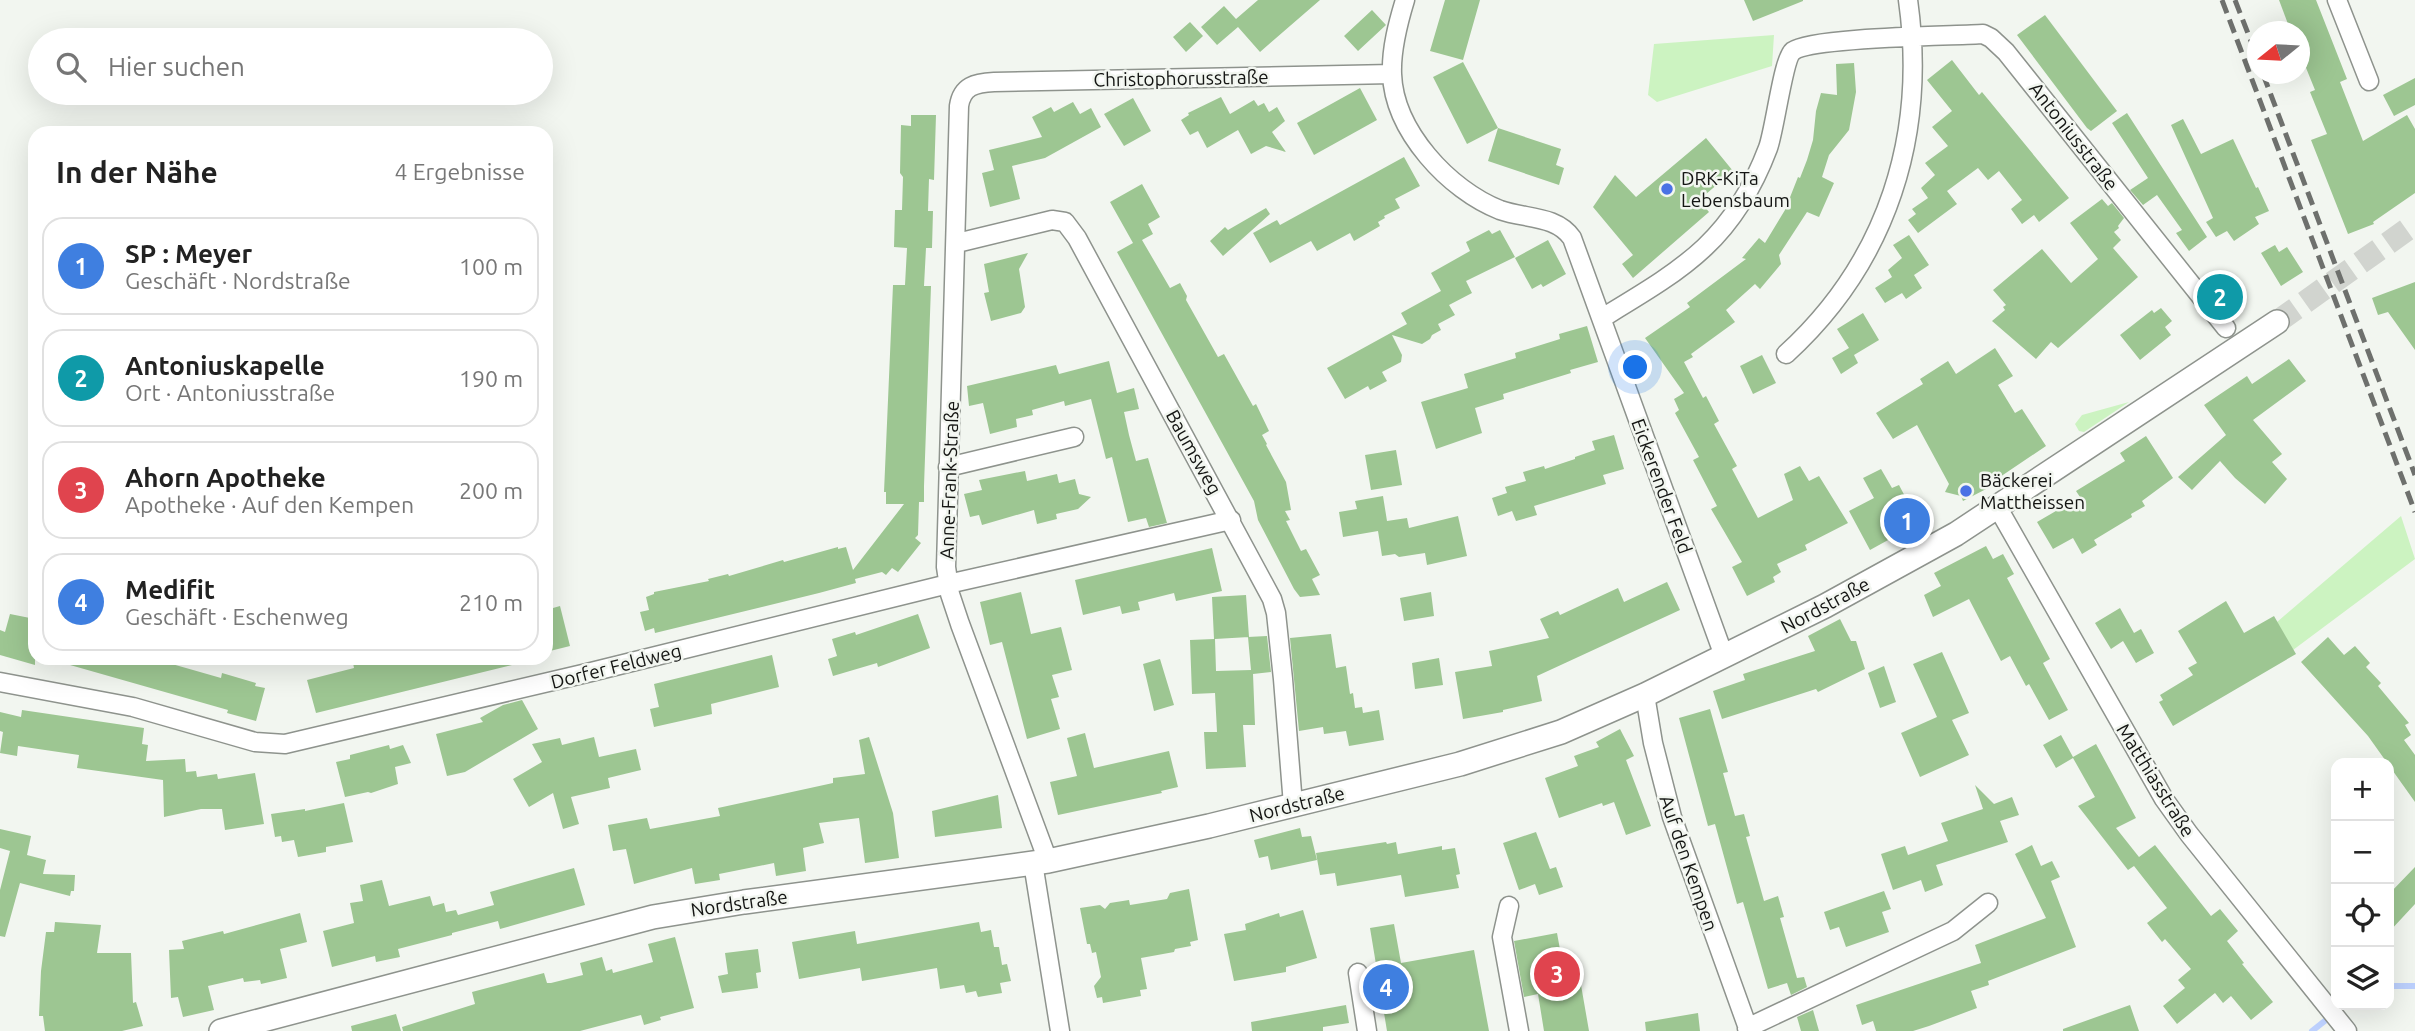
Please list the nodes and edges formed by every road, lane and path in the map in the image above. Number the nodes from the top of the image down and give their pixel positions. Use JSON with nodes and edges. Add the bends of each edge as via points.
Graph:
{"nodes":[{"id":1,"x":1405,"y":0,"type":"edge"},
{"id":2,"x":1909,"y":0,"type":"edge"},
{"id":3,"x":2337,"y":0,"type":"edge"},
{"id":4,"x":1912,"y":38,"type":"junction"},
{"id":5,"x":1392,"y":74,"type":"junction"},
{"id":6,"x":2369,"y":81,"type":"dead end"},
{"id":7,"x":971,"y":86,"type":"joint"},
{"id":8,"x":957,"y":243,"type":"junction"},
{"id":9,"x":1602,"y":318,"type":"junction"},
{"id":10,"x":2277,"y":322,"type":"tunnel mouth"},
{"id":11,"x":2226,"y":328,"type":"dead end"},
{"id":12,"x":1786,"y":354,"type":"dead end"},
{"id":13,"x":1074,"y":437,"type":"dead end"},
{"id":14,"x":948,"y":467,"type":"junction"},
{"id":15,"x":1998,"y":508,"type":"junction"},
{"id":16,"x":1231,"y":520,"type":"junction"},
{"id":17,"x":948,"y":584,"type":"junction"},
{"id":18,"x":1724,"y":656,"type":"junction"},
{"id":19,"x":0,"y":682,"type":"edge"},
{"id":20,"x":1645,"y":695,"type":"junction"},
{"id":21,"x":1293,"y":805,"type":"junction"},
{"id":22,"x":1041,"y":862,"type":"junction"},
{"id":23,"x":1988,"y":903,"type":"dead end"},
{"id":24,"x":1509,"y":906,"type":"dead end"},
{"id":25,"x":1358,"y":973,"type":"dead end"},
{"id":26,"x":1748,"y":1029,"type":"edge"},
{"id":27,"x":2344,"y":1029,"type":"edge"},
{"id":28,"x":231,"y":1030,"type":"edge"},
{"id":29,"x":1060,"y":1031,"type":"edge"},
{"id":30,"x":1367,"y":1031,"type":"edge"},
{"id":31,"x":1519,"y":1031,"type":"edge"}],
"edges":[{"from":1,"to":5,"type":"street","name":"Eickerender Feld"},
{"from":2,"to":4,"type":"street"},
{"from":3,"to":6,"type":"street"},
{"from":4,"to":9,"type":"street","name":"Antoniusstraße","via":[[1816,43],[1790,53],[1768,149],[1730,219],[1687,264]]},
{"from":4,"to":11,"type":"street","name":"Antoniusstraße","via":[[1983,34],[1998,43]]},
{"from":4,"to":12,"type":"street","via":[[1911,117],[1891,200],[1849,282]]},
{"from":5,"to":7,"type":"street","name":"Christophorusstraße"},
{"from":5,"to":9,"type":"street","name":"Eickerender Feld","via":[[1413,135],[1444,173],[1491,206],[1552,221],[1566,230]]},
{"from":7,"to":8,"type":"street","name":"Anne-Frank-Straße","via":[[962,94],[959,106]]},
{"from":8,"to":14,"type":"street","name":"Anne-Frank-Straße"},
{"from":8,"to":16,"type":"street","name":"Baumsweg","via":[[1047,220],[1067,223]]},
{"from":9,"to":18,"type":"street","name":"Eickerender Feld"},
{"from":10,"to":15,"type":"street","name":"Nordstraße"},
{"from":13,"to":14,"type":"street"},
{"from":14,"to":17,"type":"street","name":"Anne-Frank-Straße"},
{"from":15,"to":18,"type":"street","name":"Nordstraße","via":[[1842,597]]},
{"from":15,"to":27,"type":"street","name":"Matthiasstraße","via":[[2164,799]]},
{"from":16,"to":17,"type":"street","name":"Dorfer Feldweg"},
{"from":16,"to":21,"type":"street","name":"Baumsweg","via":[[1276,613]]},
{"from":17,"to":19,"type":"street","name":"Dorfer Feldweg","via":[[285,744],[255,742],[133,707]]},
{"from":17,"to":22,"type":"street","name":"Anne-Frank-Straße"},
{"from":18,"to":20,"type":"street","name":"Nordstraße"},
{"from":20,"to":21,"type":"street","name":"Nordstraße","via":[[1510,749]]},
{"from":20,"to":26,"type":"street","name":"Auf den Kempen","via":[[1672,817]]},
{"from":21,"to":22,"type":"street","name":"Nordstraße"},
{"from":22,"to":28,"type":"street","name":"Nordstraße","via":[[673,913]]},
{"from":22,"to":29,"type":"street","name":"Anne-Frank-Straße"},
{"from":23,"to":26,"type":"street","name":"Auf den Kempen","via":[[1953,931]]},
{"from":24,"to":31,"type":"street","via":[[1502,937]]},
{"from":25,"to":30,"type":"street"}]}
